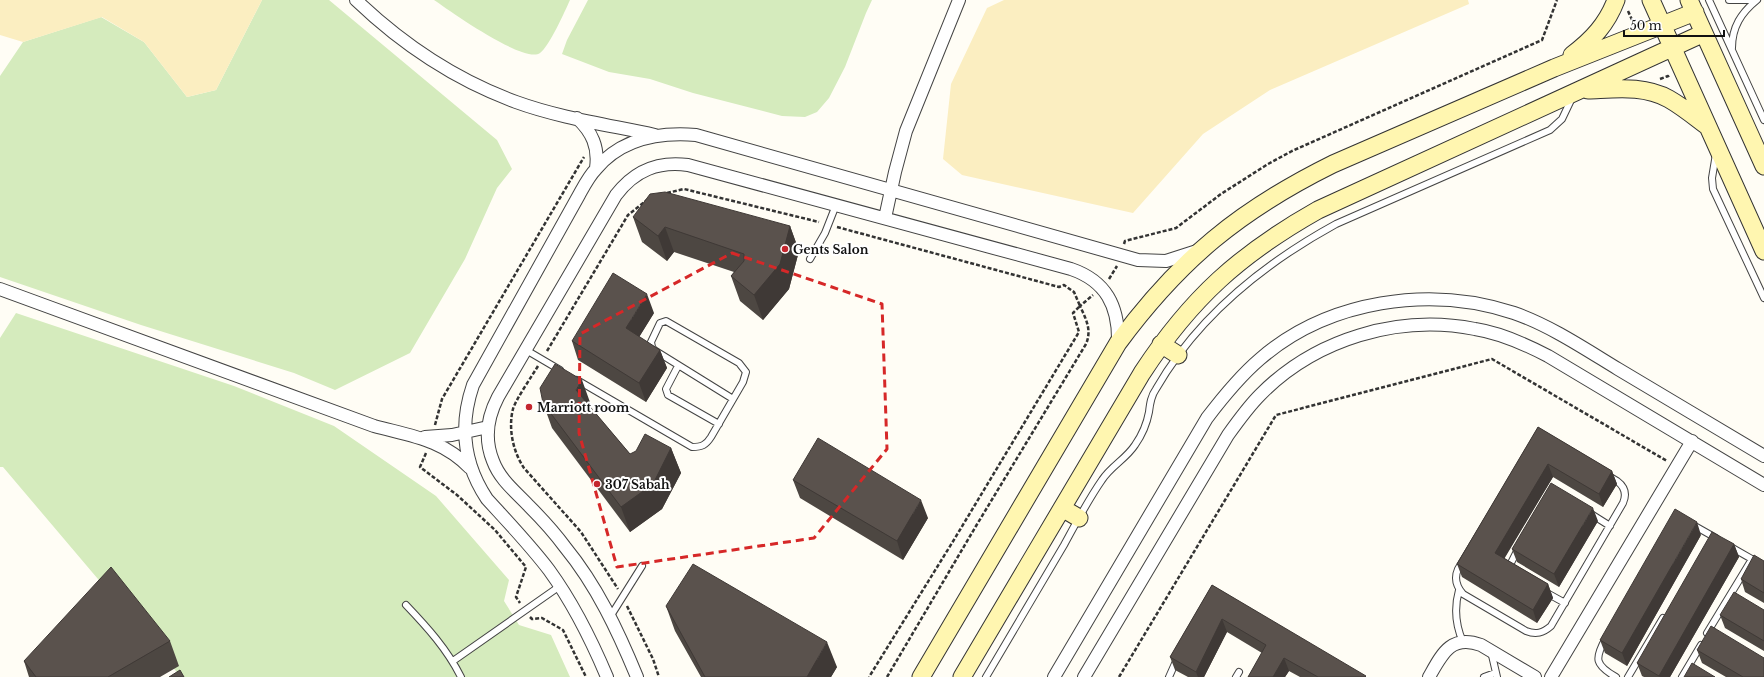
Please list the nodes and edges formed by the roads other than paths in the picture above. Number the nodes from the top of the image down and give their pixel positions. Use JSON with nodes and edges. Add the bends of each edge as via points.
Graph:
{"nodes":[{"id":1,"x":356,"y":0,"type":"edge"},
{"id":2,"x":1616,"y":0,"type":"edge"},
{"id":3,"x":1651,"y":0,"type":"edge"},
{"id":4,"x":1709,"y":0,"type":"edge"},
{"id":5,"x":1729,"y":0,"type":"edge"},
{"id":6,"x":1757,"y":0,"type":"edge"},
{"id":7,"x":957,"y":2,"type":"edge"},
{"id":8,"x":1692,"y":6,"type":"edge"},
{"id":9,"x":1662,"y":25,"type":"junction"},
{"id":10,"x":1704,"y":33,"type":"junction"},
{"id":11,"x":1672,"y":48,"type":"junction"},
{"id":12,"x":1732,"y":49,"type":"junction"},
{"id":13,"x":1554,"y":68,"type":"junction"},
{"id":14,"x":1577,"y":91,"type":"junction"},
{"id":15,"x":577,"y":118,"type":"junction"},
{"id":16,"x":1764,"y":120,"type":"edge"},
{"id":17,"x":1708,"y":127,"type":"junction"},
{"id":18,"x":658,"y":136,"type":"junction"},
{"id":19,"x":1718,"y":149,"type":"junction"},
{"id":20,"x":1764,"y":166,"type":"edge"},
{"id":21,"x":596,"y":168,"type":"junction"},
{"id":22,"x":891,"y":191,"type":"junction"},
{"id":23,"x":836,"y":205,"type":"junction"},
{"id":24,"x":885,"y":218,"type":"junction"},
{"id":25,"x":1200,"y":250,"type":"junction"},
{"id":26,"x":1764,"y":251,"type":"edge"},
{"id":27,"x":810,"y":259,"type":"dead end"},
{"id":28,"x":0,"y":289,"type":"edge"},
{"id":29,"x":1764,"y":298,"type":"edge"},
{"id":30,"x":1118,"y":343,"type":"junction"},
{"id":31,"x":1161,"y":344,"type":"junction"},
{"id":32,"x":526,"y":350,"type":"junction"},
{"id":33,"x":1178,"y":355,"type":"junction"},
{"id":34,"x":678,"y":366,"type":"junction"},
{"id":35,"x":733,"y":399,"type":"junction"},
{"id":36,"x":719,"y":424,"type":"junction"},
{"id":37,"x":488,"y":427,"type":"junction"},
{"id":38,"x":464,"y":433,"type":"junction"},
{"id":39,"x":431,"y":439,"type":"junction"},
{"id":40,"x":1692,"y":441,"type":"junction"},
{"id":41,"x":1764,"y":456,"type":"edge"},
{"id":42,"x":471,"y":469,"type":"junction"},
{"id":43,"x":1764,"y":484,"type":"edge"},
{"id":44,"x":1062,"y":508,"type":"junction"},
{"id":45,"x":1586,"y":511,"type":"edge"},
{"id":46,"x":1079,"y":518,"type":"junction"},
{"id":47,"x":1685,"y":521,"type":"edge"},
{"id":48,"x":1610,"y":526,"type":"junction"},
{"id":49,"x":1712,"y":536,"type":"junction"},
{"id":50,"x":1719,"y":540,"type":"edge"},
{"id":51,"x":1708,"y":543,"type":"edge"},
{"id":52,"x":1726,"y":544,"type":"edge"},
{"id":53,"x":1520,"y":546,"type":"edge"},
{"id":54,"x":1752,"y":559,"type":"junction"},
{"id":55,"x":642,"y":566,"type":"dead end"},
{"id":56,"x":1764,"y":566,"type":"edge"},
{"id":57,"x":1514,"y":574,"type":"edge"},
{"id":58,"x":560,"y":586,"type":"junction"},
{"id":59,"x":1537,"y":588,"type":"edge"},
{"id":60,"x":1459,"y":590,"type":"junction"},
{"id":61,"x":1565,"y":603,"type":"junction"},
{"id":62,"x":406,"y":605,"type":"dead end"},
{"id":63,"x":1668,"y":610,"type":"edge"},
{"id":64,"x":610,"y":617,"type":"junction"},
{"id":65,"x":1611,"y":630,"type":"edge"},
{"id":66,"x":1709,"y":631,"type":"junction"},
{"id":67,"x":1716,"y":635,"type":"edge"},
{"id":68,"x":1462,"y":642,"type":"junction"},
{"id":69,"x":1181,"y":651,"type":"edge"},
{"id":70,"x":1491,"y":651,"type":"junction"},
{"id":71,"x":453,"y":661,"type":"junction"},
{"id":72,"x":1688,"y":666,"type":"junction"},
{"id":73,"x":1695,"y":669,"type":"edge"},
{"id":74,"x":1496,"y":675,"type":"edge"},
{"id":75,"x":461,"y":677,"type":"edge"},
{"id":76,"x":607,"y":677,"type":"edge"},
{"id":77,"x":637,"y":677,"type":"edge"},
{"id":78,"x":921,"y":677,"type":"edge"},
{"id":79,"x":962,"y":677,"type":"edge"},
{"id":80,"x":986,"y":677,"type":"edge"},
{"id":81,"x":1054,"y":677,"type":"edge"},
{"id":82,"x":1084,"y":677,"type":"edge"},
{"id":83,"x":1169,"y":677,"type":"edge"},
{"id":84,"x":1429,"y":677,"type":"edge"},
{"id":85,"x":1484,"y":677,"type":"edge"},
{"id":86,"x":1535,"y":677,"type":"edge"},
{"id":87,"x":1551,"y":677,"type":"edge"},
{"id":88,"x":1616,"y":677,"type":"edge"},
{"id":89,"x":1628,"y":677,"type":"edge"},
{"id":90,"x":1682,"y":677,"type":"edge"}],
"edges":[{"from":1,"to":15,"type":"street","via":[[408,44],[460,77],[517,102]]},
{"from":2,"to":13,"type":"street","via":[[1611,13],[1598,32]]},
{"from":3,"to":9,"type":"street"},
{"from":4,"to":12,"type":"lane"},
{"from":5,"to":6,"type":"lane"},
{"from":6,"to":12,"type":"lane","via":[[1739,19],[1733,34]]},
{"from":7,"to":22,"type":"street","via":[[906,132]]},
{"from":8,"to":9,"type":"street"},
{"from":8,"to":10,"type":"street"},
{"from":9,"to":11,"type":"street"},
{"from":9,"to":13,"type":"street"},
{"from":10,"to":11,"type":"street"},
{"from":10,"to":20,"type":"street"},
{"from":11,"to":14,"type":"street"},
{"from":11,"to":17,"type":"street"},
{"from":12,"to":16,"type":"lane"},
{"from":13,"to":25,"type":"street","via":[[1333,164],[1244,215]]},
{"from":14,"to":17,"type":"street","via":[[1631,88],[1651,92],[1670,99]]},
{"from":14,"to":31,"type":"street","via":[[1318,210],[1288,227],[1226,272]]},
{"from":14,"to":33,"type":"lane","via":[[1562,119],[1550,130],[1336,224],[1277,259],[1224,303]]},
{"from":15,"to":18,"type":"street"},
{"from":15,"to":21,"type":"street","via":[[595,143]]},
{"from":17,"to":19,"type":"street"},
{"from":18,"to":21,"type":"street","via":[[628,145]]},
{"from":18,"to":22,"type":"street","via":[[696,136]]},
{"from":19,"to":26,"type":"street"},
{"from":19,"to":29,"type":"lane","via":[[1712,178],[1713,189]]},
{"from":21,"to":38,"type":"street","via":[[473,385]]},
{"from":22,"to":24,"type":"street"},
{"from":22,"to":25,"type":"street","via":[[1138,260],[1157,262],[1176,259]]},
{"from":23,"to":24,"type":"street"},
{"from":23,"to":27,"type":"lane","via":[[829,225]]},
{"from":23,"to":32,"type":"street","via":[[688,165],[660,164],[647,168],[624,184],[616,195]]},
{"from":24,"to":30,"type":"street","via":[[1070,269],[1090,278],[1102,287],[1113,305],[1117,318]]},
{"from":25,"to":30,"type":"street","via":[[1157,294]]},
{"from":28,"to":39,"type":"street","via":[[374,426]]},
{"from":30,"to":78,"type":"street"},
{"from":31,"to":33,"type":"street"},
{"from":31,"to":44,"type":"street"},
{"from":32,"to":36,"type":"lane","via":[[692,447],[707,444]]},
{"from":32,"to":37,"type":"street","via":[[493,406]]},
{"from":33,"to":46,"type":"lane","via":[[1155,390],[1146,424],[1135,446],[1104,477]]},
{"from":34,"to":35,"type":"lane"},
{"from":34,"to":35,"type":"lane","via":[[652,347],[653,338],[663,321],[670,322],[744,367],[746,377]]},
{"from":34,"to":36,"type":"lane","via":[[666,389],[668,395]]},
{"from":35,"to":36,"type":"lane"},
{"from":37,"to":38,"type":"street"},
{"from":37,"to":64,"type":"street","via":[[489,450],[499,474],[566,548],[587,577]]},
{"from":38,"to":39,"type":"street"},
{"from":38,"to":42,"type":"street"},
{"from":39,"to":42,"type":"street","via":[[451,451]]},
{"from":40,"to":43,"type":"street"},
{"from":40,"to":82,"type":"street","via":[[1548,356],[1501,335],[1450,325],[1424,324],[1372,331],[1347,339],[1306,359],[1280,377],[1260,394],[1243,414]]},
{"from":40,"to":87,"type":"street"},
{"from":41,"to":81,"type":"street","via":[[1563,336],[1514,314],[1462,301],[1435,299],[1381,303],[1355,309],[1305,329],[1282,343],[1260,358],[1223,397],[1207,418]]},
{"from":42,"to":58,"type":"street","via":[[487,499],[537,555]]},
{"from":44,"to":46,"type":"street"},
{"from":44,"to":79,"type":"street"},
{"from":45,"to":48,"type":"lane"},
{"from":46,"to":80,"type":"lane"},
{"from":47,"to":49,"type":"lane"},
{"from":48,"to":60,"type":"lane","via":[[1625,499],[1622,484],[1552,442],[1539,441],[1532,446],[1458,568],[1455,579]]},
{"from":48,"to":61,"type":"lane"},
{"from":49,"to":50,"type":"lane"},
{"from":49,"to":51,"type":"lane"},
{"from":52,"to":54,"type":"lane"},
{"from":53,"to":57,"type":"lane","via":[[1511,562]]},
{"from":54,"to":56,"type":"lane"},
{"from":54,"to":66,"type":"lane","via":[[1732,600]]},
{"from":55,"to":64,"type":"lane"},
{"from":58,"to":71,"type":"lane"},
{"from":58,"to":76,"type":"street","via":[[588,633]]},
{"from":59,"to":61,"type":"lane"},
{"from":60,"to":61,"type":"lane","via":[[1536,634],[1551,626]]},
{"from":60,"to":68,"type":"lane","via":[[1455,609]]},
{"from":62,"to":71,"type":"lane","via":[[431,630]]},
{"from":63,"to":89,"type":"lane"},
{"from":64,"to":77,"type":"street"},
{"from":65,"to":88,"type":"lane","via":[[1599,650],[1598,660],[1602,669]]},
{"from":66,"to":67,"type":"lane"},
{"from":66,"to":72,"type":"lane"},
{"from":68,"to":70,"type":"street","via":[[1472,642]]},
{"from":68,"to":84,"type":"street","via":[[1445,651]]},
{"from":69,"to":83,"type":"lane"},
{"from":70,"to":74,"type":"lane"},
{"from":70,"to":86,"type":"street"},
{"from":71,"to":75,"type":"lane"},
{"from":72,"to":73,"type":"lane"},
{"from":72,"to":90,"type":"lane"},
{"from":74,"to":85,"type":"lane"}]}
